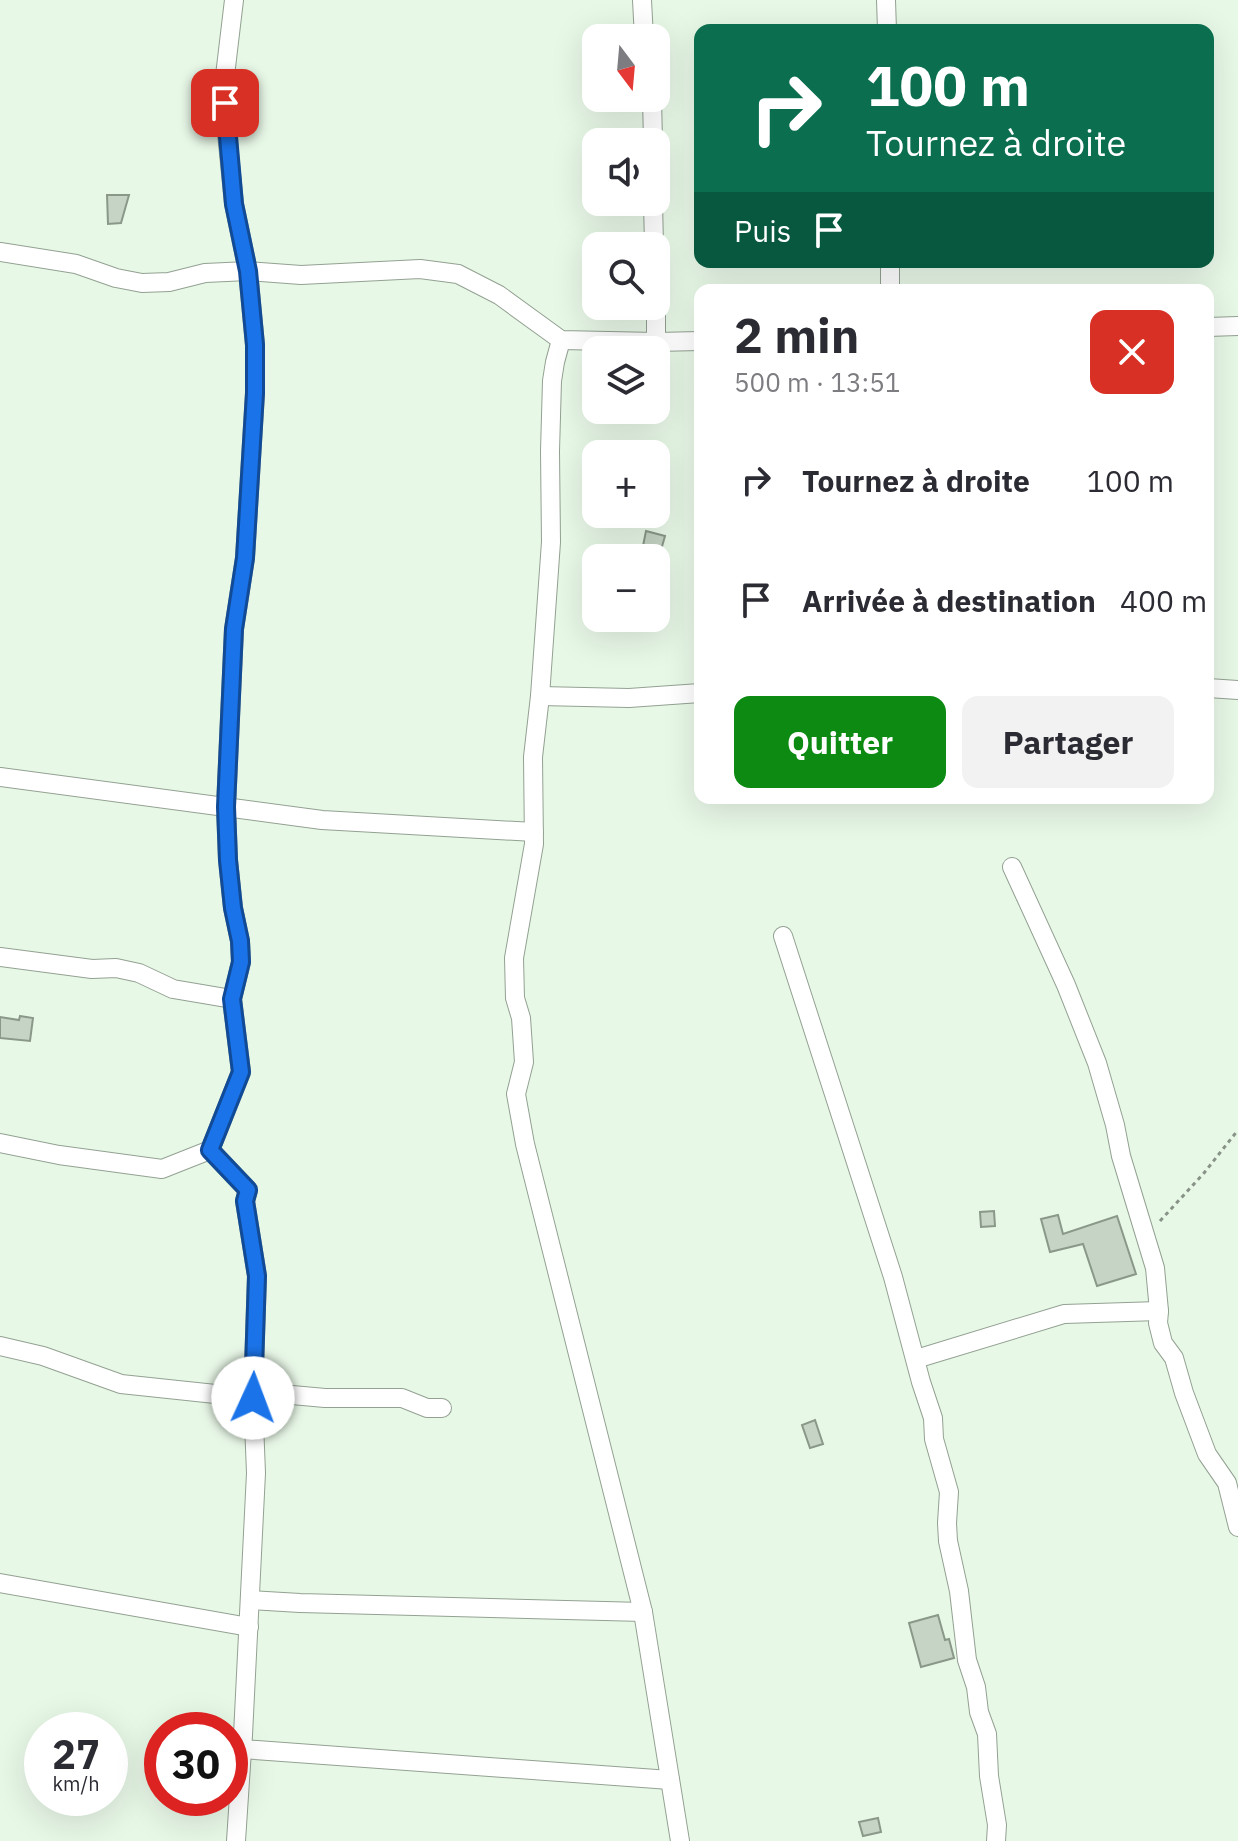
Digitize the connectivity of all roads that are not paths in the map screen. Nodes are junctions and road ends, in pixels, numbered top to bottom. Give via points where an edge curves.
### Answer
1 (234, 0) edge
2 (642, 0) edge
3 (886, 0) edge
4 (643, 24) edge
5 (887, 24) edge
6 (0, 252) edge
7 (248, 271) junction
8 (1238, 326) edge
9 (1214, 327) edge
10 (561, 340) junction
11 (582, 340) edge
12 (694, 341) edge
13 (670, 342) edge
14 (1214, 688) edge
15 (1238, 690) edge
16 (694, 693) edge
17 (540, 696) junction
18 (0, 777) edge
19 (226, 807) junction
20 (534, 832) junction
21 (1012, 867) dead end
22 (783, 936) dead end
23 (0, 957) edge
24 (232, 999) junction
25 (0, 1143) edge
26 (210, 1150) junction
27 (1159, 1311) junction
28 (0, 1346) edge
29 (916, 1359) junction
30 (253, 1398) junction
31 (442, 1408) dead end
32 (1238, 1527) edge
33 (0, 1583) edge
34 (250, 1600) junction
35 (643, 1612) junction
36 (249, 1627) junction
37 (244, 1712) edge
38 (248, 1749) edge
39 (670, 1780) junction
40 (238, 1816) edge
41 (236, 1841) edge
42 (680, 1841) edge
43 (996, 1841) edge

1 - 7 street via 224,84 226,123
2 - 4 street
3 - 5 street
6 - 7 street via 76,264 142,283
7 - 10 street via 301,275 420,269 458,274 499,295
7 - 19 street via 255,393 245,558 234,629
8 - 9 street
10 - 11 street
10 - 17 street via 552,381 551,542
12 - 13 street
14 - 15 street
16 - 17 street
17 - 20 street via 533,757
18 - 19 street
19 - 20 street via 322,820
19 - 24 street via 241,962
20 - 35 street via 514,958 524,1062 516,1094 518,1113
21 - 27 street via 1097,1063 1155,1268
22 - 29 street
23 - 24 street via 116,968 173,989
24 - 26 street via 241,1072
25 - 26 street via 162,1169
26 - 30 street via 248,1190 245,1201 257,1276
27 - 29 street via 1064,1314
27 - 32 street via 1163,1343 1174,1358 1207,1454 1227,1483
28 - 30 street via 121,1384
29 - 43 street via 949,1492 948,1541 967,1660 987,1734
30 - 31 street via 402,1398
30 - 34 street via 256,1473
33 - 36 street
34 - 35 street
34 - 36 street
35 - 39 street
36 - 37 street
38 - 39 street
39 - 42 street
40 - 41 street

